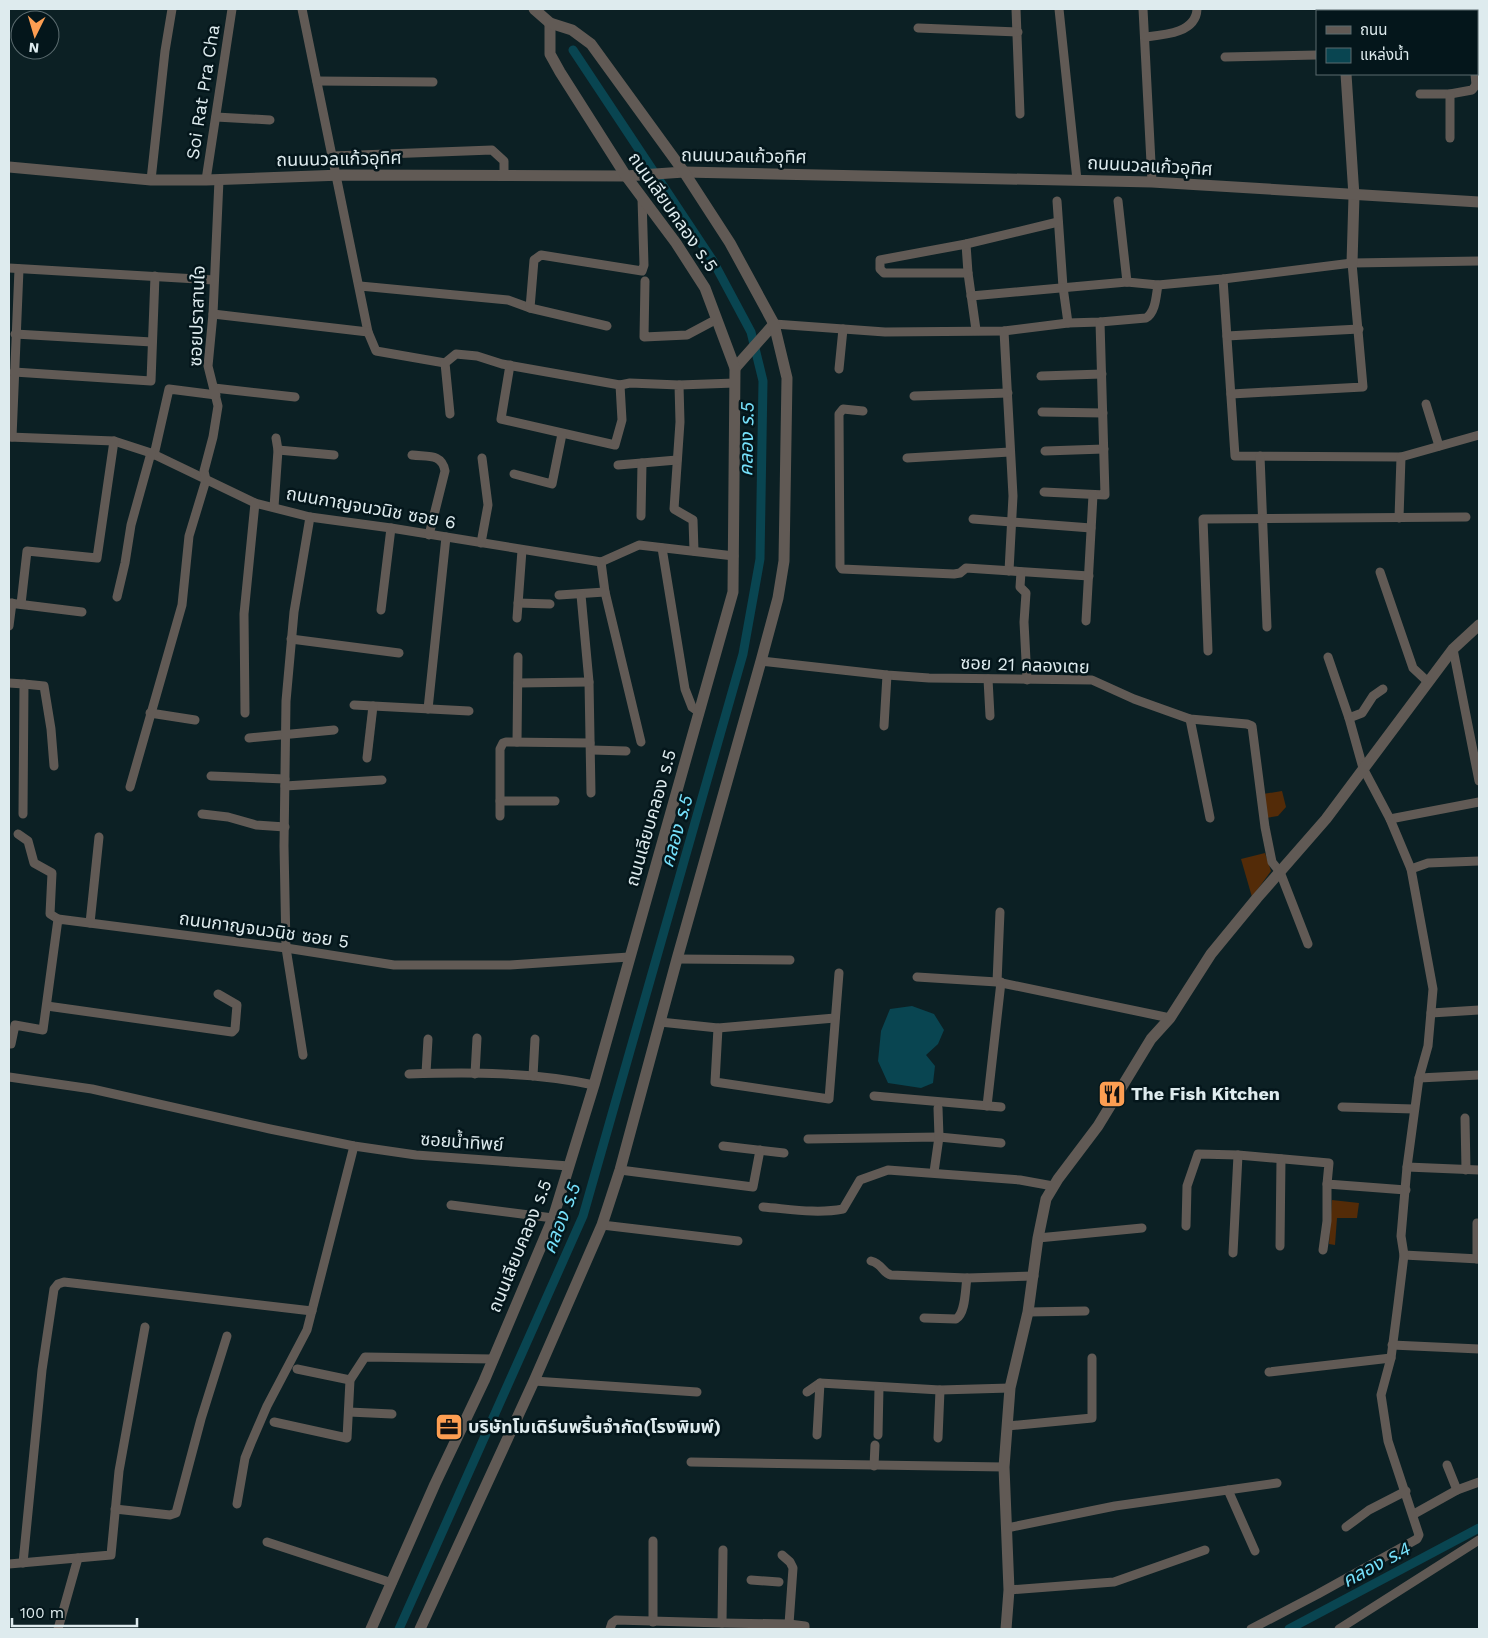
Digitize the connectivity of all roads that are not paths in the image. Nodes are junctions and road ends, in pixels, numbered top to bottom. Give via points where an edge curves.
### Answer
1 (172, 9) edge
2 (232, 9) edge
3 (302, 9) edge
4 (534, 9) edge
5 (1016, 9) edge
6 (1060, 9) edge
7 (1143, 9) edge
8 (1197, 9) edge
9 (550, 23) junction
10 (918, 28) dead end
11 (1018, 32) junction
12 (1145, 37) junction
13 (1316, 55) edge
14 (1225, 57) dead end
15 (1346, 75) edge
16 (317, 81) junction
17 (433, 82) dead end
18 (1477, 86) edge
19 (1420, 94) dead end
20 (1450, 94) junction
21 (1020, 114) dead end
22 (216, 117) junction
23 (270, 120) dead end
24 (1450, 138) dead end
25 (332, 156) junction
26 (9, 167) edge
27 (684, 172) junction
28 (336, 176) junction
29 (504, 176) junction
30 (626, 176) junction
31 (151, 180) junction
32 (206, 180) junction
33 (219, 180) junction
34 (1077, 180) junction
35 (1152, 182) junction
36 (1354, 196) junction
37 (642, 198) junction
38 (1057, 201) dead end
39 (1118, 201) dead end
40 (1479, 202) edge
41 (1058, 222) junction
42 (966, 244) junction
43 (1479, 261) edge
44 (1352, 263) junction
45 (9, 268) edge
46 (18, 269) junction
47 (968, 273) junction
48 (155, 276) junction
49 (1223, 279) junction
50 (214, 280) junction
51 (645, 281) dead end
52 (1127, 282) junction
53 (1158, 285) junction
54 (360, 286) junction
55 (1063, 287) junction
56 (971, 296) junction
57 (530, 308) junction
58 (213, 314) junction
59 (717, 320) junction
60 (1100, 322) junction
61 (1068, 323) junction
62 (774, 324) junction
63 (607, 326) dead end
64 (843, 329) junction
65 (1359, 329) junction
66 (976, 330) junction
67 (1004, 331) junction
68 (368, 332) junction
69 (15, 334) junction
70 (1227, 336) junction
71 (152, 342) junction
72 (445, 363) junction
73 (510, 365) junction
74 (735, 368) junction
75 (839, 369) dead end
76 (14, 372) junction
77 (1102, 374) junction
78 (1041, 376) dead end
79 (735, 383) junction
80 (620, 385) junction
81 (679, 385) junction
82 (215, 392) junction
83 (1008, 393) junction
84 (1231, 394) junction
85 (914, 396) dead end
86 (296, 397) dead end
87 (1426, 404) dead end
88 (864, 412) dead end
89 (1042, 412) dead end
90 (1103, 413) junction
91 (450, 414) dead end
92 (562, 434) junction
93 (1479, 435) edge
94 (11, 437) edge
95 (276, 438) dead end
96 (114, 441) junction
97 (1439, 446) junction
98 (1104, 449) junction
99 (278, 450) junction
100 (1045, 451) dead end
101 (1010, 452) junction
102 (153, 454) junction
103 (334, 455) dead end
104 (412, 455) dead end
105 (1260, 456) junction
106 (1401, 457) junction
107 (482, 458) dead end
108 (907, 458) dead end
109 (677, 460) junction
110 (642, 463) junction
111 (618, 465) dead end
112 (514, 474) dead end
113 (206, 480) junction
114 (1044, 492) dead end
115 (1093, 495) junction
116 (255, 503) junction
117 (274, 507) junction
118 (641, 516) dead end
119 (310, 517) junction
120 (1466, 517) dead end
121 (1263, 518) junction
122 (1399, 518) junction
123 (973, 519) dead end
124 (1011, 522) junction
125 (391, 528) junction
126 (1091, 528) junction
127 (429, 534) junction
128 (446, 537) junction
129 (481, 543) junction
130 (662, 548) junction
131 (522, 550) junction
132 (694, 551) junction
133 (734, 556) junction
134 (601, 562) junction
135 (1009, 571) junction
136 (1021, 572) junction
137 (1380, 572) dead end
138 (1089, 576) junction
139 (605, 592) junction
140 (559, 595) dead end
141 (580, 595) junction
142 (117, 598) dead end
143 (14, 603) edge
144 (518, 603) junction
145 (550, 604) dead end
146 (381, 610) dead end
147 (82, 612) dead end
148 (516, 618) dead end
149 (1086, 621) dead end
150 (1479, 625) edge
151 (9, 626) edge
152 (1267, 627) dead end
153 (291, 639) junction
154 (1453, 649) junction
155 (1208, 652) dead end
156 (399, 653) dead end
157 (518, 657) dead end
158 (1328, 657) dead end
159 (761, 661) junction
160 (887, 675) junction
161 (988, 679) junction
162 (1027, 680) junction
163 (590, 682) junction
164 (1428, 682) junction
165 (9, 683) edge
166 (518, 683) junction
167 (24, 684) junction
168 (1383, 689) dead end
169 (354, 705) dead end
170 (373, 706) junction
171 (428, 709) junction
172 (469, 711) dead end
173 (699, 712) junction
174 (150, 713) junction
175 (245, 713) dead end
176 (990, 716) dead end
177 (1350, 718) junction
178 (1190, 719) junction
179 (195, 720) dead end
180 (884, 726) dead end
181 (334, 730) dead end
182 (286, 735) junction
183 (249, 738) dead end
184 (518, 742) junction
185 (641, 742) dead end
186 (591, 747) junction
187 (626, 751) dead end
188 (367, 758) dead end
189 (54, 766) dead end
190 (1364, 768) junction
191 (211, 776) dead end
192 (382, 780) dead end
193 (1479, 781) edge
194 (285, 782) junction
195 (130, 787) dead end
196 (591, 793) dead end
197 (500, 801) junction
198 (555, 801) dead end
199 (1479, 802) edge
200 (23, 814) dead end
201 (202, 814) dead end
202 (500, 816) dead end
203 (1210, 818) dead end
204 (1390, 819) junction
205 (285, 826) junction
206 (18, 834) dead end
207 (99, 837) dead end
208 (1479, 861) edge
209 (1411, 869) junction
210 (1280, 872) junction
211 (1000, 912) dead end
212 (58, 919) junction
213 (90, 923) junction
214 (1308, 944) dead end
215 (286, 948) junction
216 (629, 957) junction
217 (677, 960) junction
218 (790, 960) dead end
219 (839, 973) dead end
220 (917, 977) dead end
221 (999, 982) junction
222 (218, 994) dead end
223 (47, 1006) junction
224 (1479, 1010) edge
225 (1431, 1013) junction
226 (835, 1018) junction
227 (1170, 1018) junction
228 (660, 1022) junction
229 (718, 1028) junction
230 (477, 1038) dead end
231 (428, 1039) dead end
232 (535, 1039) dead end
233 (10, 1044) edge
234 (9, 1054) edge
235 (303, 1055) dead end
236 (409, 1074) dead end
237 (426, 1074) junction
238 (475, 1074) junction
239 (1479, 1075) edge
240 (533, 1076) junction
241 (9, 1077) edge
242 (1419, 1078) junction
243 (594, 1084) junction
244 (874, 1096) dead end
245 (987, 1106) junction
246 (1001, 1107) dead end
247 (1342, 1107) dead end
248 (938, 1108) dead end
249 (1414, 1109) junction
250 (1465, 1118) dead end
251 (939, 1138) junction
252 (808, 1139) dead end
253 (1001, 1143) dead end
254 (354, 1146) junction
255 (723, 1146) dead end
256 (760, 1150) junction
257 (784, 1153) dead end
258 (1238, 1155) junction
259 (1282, 1159) junction
260 (569, 1166) junction
261 (1408, 1167) junction
262 (620, 1170) junction
263 (1466, 1170) junction
264 (1479, 1170) edge
265 (934, 1172) junction
266 (1327, 1184) junction
267 (1053, 1186) junction
268 (1406, 1190) junction
269 (451, 1205) dead end
270 (763, 1208) dead end
271 (553, 1218) junction
272 (1477, 1223) dead end
273 (602, 1225) junction
274 (1186, 1226) dead end
275 (1142, 1228) dead end
276 (1038, 1238) junction
277 (738, 1240) dead end
278 (1280, 1246) dead end
279 (1323, 1250) dead end
280 (1233, 1253) dead end
281 (1404, 1255) junction
282 (1478, 1259) edge
283 (871, 1261) dead end
284 (1034, 1276) junction
285 (967, 1278) junction
286 (312, 1311) junction
287 (1085, 1311) dead end
288 (1028, 1312) junction
289 (924, 1318) dead end
290 (145, 1327) dead end
291 (227, 1336) dead end
292 (1392, 1345) junction
293 (1479, 1349) edge
294 (1092, 1358) dead end
295 (1391, 1358) junction
296 (493, 1359) junction
297 (297, 1368) dead end
298 (1269, 1372) dead end
299 (350, 1380) junction
300 (534, 1381) junction
301 (820, 1384) junction
302 (879, 1387) junction
303 (1010, 1388) junction
304 (940, 1390) junction
305 (698, 1392) dead end
306 (807, 1392) dead end
307 (349, 1412) junction
308 (392, 1414) dead end
309 (274, 1422) dead end
310 (1007, 1426) junction
311 (817, 1435) dead end
312 (878, 1435) dead end
313 (938, 1438) dead end
314 (874, 1445) dead end
315 (691, 1462) dead end
316 (1447, 1465) dead end
317 (874, 1466) junction
318 (1004, 1467) junction
319 (1479, 1482) edge
320 (1277, 1483) dead end
321 (1228, 1490) junction
322 (1457, 1490) junction
323 (1406, 1491) junction
324 (237, 1504) dead end
325 (115, 1509) junction
326 (1414, 1514) junction
327 (1346, 1527) dead end
328 (1007, 1528) junction
329 (1479, 1540) edge
330 (653, 1541) dead end
331 (267, 1542) dead end
332 (723, 1550) dead end
333 (1205, 1550) dead end
334 (1255, 1551) dead end
335 (782, 1555) dead end
336 (78, 1558) junction
337 (23, 1563) junction
338 (9, 1564) edge
339 (751, 1580) dead end
340 (392, 1583) junction
341 (786, 1583) junction
342 (1009, 1590) junction
343 (653, 1622) junction
344 (722, 1623) junction
345 (789, 1624) junction
346 (58, 1629) edge
347 (371, 1629) edge
348 (420, 1629) edge
349 (610, 1629) edge
350 (805, 1629) edge
351 (1006, 1629) edge
352 (1251, 1629) edge
353 (1339, 1629) edge

1 - 31 street
2 - 22 street, Soi Rat Pra Cha
3 - 16 street
4 - 9 street
5 - 11 street
6 - 34 street
7 - 12 street
8 - 12 street via 1194,20 1183,29
9 - 27 street, ถนนเลียบคลอง ร.5 via 572,30 591,44
9 - 30 street, ถนนเลียบคลอง ร.5 via 550,54
10 - 11 street
11 - 21 street
12 - 35 street
13 - 14 street
15 - 36 street
16 - 17 street
16 - 25 street
18 - 20 street
19 - 20 street
20 - 24 street
22 - 23 street
22 - 32 street, Soi Rat Pra Cha
25 - 28 street
25 - 29 street via 492,150 504,161
26 - 31 street, ถนนนวลแก้วอุทิศ
27 - 30 street, ถนนนวลแก้วอุทิศ
27 - 34 street, ถนนนวลแก้วอุทิศ
27 - 62 street, ถนนเลียบคลอง ร.5 via 730,243
28 - 29 street, ถนนนวลแก้วอุทิศ
28 - 33 street, ถนนนวลแก้วอุทิศ
28 - 54 street
29 - 30 street, ถนนนวลแก้วอุทิศ
30 - 37 street, ถนนเลียบคลอง ร.5
31 - 32 street, ถนนนวลแก้วอุทิศ
32 - 33 street, ถนนนวลแก้วอุทิศ
33 - 50 street, ซอยปราสานใจ
34 - 35 street, ถนนนวลแก้วอุทิศ
35 - 36 street, ถนนนวลแก้วอุทิศ
36 - 40 street, ถนนนวลแก้วอุทิศ
36 - 44 street
37 - 57 street via 642,271 541,255 534,260
37 - 59 street, ถนนเลียบคลอง ร.5 via 705,288
38 - 41 street
39 - 52 street
41 - 42 street
41 - 55 street
42 - 47 street
42 - 47 street via 880,260 879,266 884,273
43 - 44 street
44 - 49 street
44 - 65 street
45 - 46 street
46 - 48 street
46 - 69 street
47 - 56 street
48 - 50 street
48 - 71 street
49 - 53 street
49 - 70 street
50 - 58 street, ซอยปราสานใจ
51 - 59 street via 644,337 687,335
52 - 53 street
52 - 55 street
53 - 60 street via 1151,315
54 - 57 street via 508,300
54 - 68 street
55 - 56 street
55 - 61 street
56 - 66 street
57 - 63 street
58 - 68 street
58 - 82 street, ซอยปราสานใจ via 208,366
59 - 74 street, ถนนเลียบคลอง ร.5
60 - 61 street
60 - 77 street
61 - 67 street
62 - 64 street
62 - 74 street
62 - 159 street, ถนนเลียบคลอง ร.5 via 787,378 784,561
64 - 66 street via 885,332
64 - 75 street
65 - 70 street
65 - 84 street via 1363,387
66 - 67 street
67 - 83 street
68 - 72 street via 376,350
69 - 71 street
69 - 76 street
70 - 84 street
71 - 76 street via 151,381
72 - 73 street via 456,354
72 - 91 street
73 - 80 street
73 - 92 street via 501,419
74 - 79 street, ถนนเลียบคลอง ร.5
76 - 94 street
77 - 78 street
77 - 90 street
79 - 81 street
79 - 133 street, ถนนเลียบคลอง ร.5
80 - 81 street via 630,382
80 - 92 street via 622,420 615,445
81 - 109 street
82 - 86 street
82 - 102 street via 169,389
82 - 113 street, ซอยปราสานใจ via 218,406 204,471
83 - 85 street
83 - 101 street
84 - 105 street via 1236,456
87 - 97 street
88 - 135 street via 843,409 839,414 842,569 954,574 966,568
89 - 90 street
90 - 98 street
92 - 112 street via 552,484
93 - 97 street
94 - 96 street, ถนนกาญจนวนิช ซอย 6
95 - 99 street
96 - 102 street, ถนนกาญจนวนิช ซอย 6
96 - 143 street via 97,558 27,551
97 - 106 street
98 - 100 street
98 - 115 street via 1105,495
99 - 103 street
99 - 117 street
101 - 108 street
101 - 124 street
102 - 113 street, ถนนกาญจนวนิช ซอย 6
102 - 142 street via 131,525
104 - 127 street via 439,458 446,471
105 - 106 street
105 - 121 street
106 - 122 street
107 - 129 street via 488,505
109 - 110 street
109 - 132 street via 674,509 692,520
110 - 111 street
110 - 118 street
113 - 116 street, ถนนกาญจนวนิช ซอย 6
113 - 174 street, ซอยปราสานใจ via 189,536 182,605
114 - 115 street
115 - 126 street
116 - 117 street, ถนนกาญจนวนิช ซอย 6
116 - 175 street via 244,614
117 - 119 street, ถนนกาญจนวนิช ซอย 6
119 - 125 street, ถนนกาญจนวนิช ซอย 6
119 - 153 street
120 - 122 street
121 - 122 street
121 - 152 street
121 - 155 street via 1203,519
123 - 124 street
124 - 126 street
124 - 135 street
125 - 127 street, ถนนกาญจนวนิช ซอย 6
125 - 146 street
126 - 138 street
127 - 128 street, ถนนกาญจนวนิช ซอย 6
128 - 129 street, ถนนกาญจนวนิช ซอย 6
128 - 171 street
129 - 131 street, ถนนกาญจนวนิช ซอย 6
130 - 132 street
130 - 134 street via 639,545
130 - 173 street via 685,689 692,707
131 - 134 street, ถนนกาญจนวนิช ซอย 6
131 - 144 street
132 - 133 street
133 - 173 street, ถนนเลียบคลอง ร.5 via 733,592
134 - 139 street
135 - 136 street
136 - 138 street
136 - 162 street via 1020,587 1026,592
137 - 164 street via 1414,668
138 - 149 street
139 - 141 street
139 - 185 street
140 - 141 street
141 - 163 street
143 - 147 street
143 - 151 street
144 - 145 street
144 - 148 street
150 - 154 street
153 - 156 street
153 - 182 street
154 - 164 street
154 - 193 street
157 - 166 street
158 - 177 street
159 - 160 street, ซอย 21 คลองเตย
159 - 217 street, ถนนเลียบคลอง ร.5
160 - 161 street, ซอย 21 คลองเตย
160 - 180 street
161 - 162 street, ซอย 21 คลองเตย
161 - 176 street
162 - 178 street, ซอย 21 คลองเตย via 1092,680
163 - 166 street
163 - 186 street
164 - 190 street
165 - 167 street
166 - 184 street
167 - 189 street via 44,686
167 - 200 street
168 - 177 street via 1373,696 1362,713
169 - 170 street
170 - 171 street
170 - 188 street
171 - 172 street
173 - 216 street, ถนนเลียบคลอง ร.5
174 - 179 street
174 - 195 street, ซอยปราสานใจ
177 - 190 street
178 - 203 street
178 - 210 street, ซอย 21 คลองเตย via 1252,726 1265,827 1272,862
181 - 182 street
182 - 183 street
182 - 194 street
184 - 186 street
184 - 197 street via 502,743 500,748
186 - 187 street
186 - 196 street
190 - 204 street
190 - 210 street
191 - 194 street
192 - 194 street
194 - 205 street
197 - 198 street
197 - 202 street
199 - 204 street
201 - 205 street via 256,825
204 - 209 street
205 - 215 street
206 - 212 street via 28,841 34,863 52,873 50,914
207 - 213 street
208 - 209 street via 1428,863
209 - 225 street via 1433,989
210 - 214 street
210 - 227 street via 1211,954
211 - 221 street
212 - 213 street, ถนนกาญจนวนิช ซอย 5
212 - 223 street
213 - 215 street, ถนนกาญจนวนิช ซอย 5
215 - 216 street, ถนนกาญจนวนิช ซอย 5 via 394,965 510,965
215 - 235 street
216 - 243 street, ถนนเลียบคลอง ร.5
217 - 218 street
217 - 228 street, ถนนเลียบคลอง ร.5
219 - 226 street
220 - 221 street
221 - 227 street
221 - 245 street
222 - 223 street via 238,1005 232,1032
223 - 233 street via 43,1030 15,1025
224 - 225 street
225 - 242 street via 1428,1046
226 - 229 street
226 - 229 street via 829,1099 716,1082
227 - 267 street via 1152,1039 1098,1126
228 - 229 street
228 - 262 street, ถนนเลียบคลอง ร.5
230 - 238 street
231 - 237 street
232 - 240 street
233 - 234 street
236 - 237 street
237 - 238 street
238 - 240 street
239 - 242 street
240 - 243 street
241 - 254 street, ซอยน้ำทิพย์ via 92,1089
242 - 249 street
243 - 260 street, ถนนเลียบคลอง ร.5
244 - 245 street
245 - 246 street
247 - 249 street
248 - 251 street
249 - 261 street
250 - 263 street
251 - 252 street
251 - 253 street
251 - 265 street
254 - 260 street, ซอยน้ำทิพย์ via 416,1155
254 - 286 street
255 - 256 street
256 - 257 street
256 - 262 street via 753,1187
258 - 259 street
258 - 274 street via 1198,1154 1187,1186
258 - 280 street
259 - 266 street via 1329,1164
259 - 278 street
260 - 271 street, ถนนเลียบคลอง ร.5
261 - 263 street
261 - 268 street
262 - 273 street, ถนนเลียบคลอง ร.5
263 - 264 street
265 - 267 street
265 - 270 street via 888,1170 874,1174 860,1180 843,1209
266 - 268 street
266 - 279 street
267 - 276 street via 1046,1199
268 - 281 street via 1402,1236
269 - 271 street
271 - 296 street, ถนนเลียบคลอง ร.5
272 - 282 street
273 - 277 street
273 - 300 street, ถนนเลียบคลอง ร.5
275 - 276 street
276 - 284 street
281 - 282 street
281 - 292 street
283 - 285 street via 879,1263 891,1275
284 - 285 street
284 - 288 street
285 - 289 street via 959,1318
286 - 324 street via 300,1346 245,1458
286 - 337 street via 64,1282 58,1284 54,1289 42,1370
287 - 288 street
288 - 303 street
290 - 325 street via 120,1460
291 - 325 street via 176,1513
292 - 293 street
292 - 295 street
294 - 310 street via 1092,1418
295 - 298 street
295 - 323 street via 1381,1395 1388,1441
296 - 299 street via 365,1356
296 - 340 street, ถนนเลียบคลอง ร.5
297 - 299 street
299 - 307 street
300 - 305 street
300 - 348 street, ถนนเลียบคลอง ร.5
301 - 302 street
301 - 306 street
301 - 311 street
302 - 304 street
302 - 312 street
303 - 304 street
303 - 310 street
304 - 313 street
307 - 308 street
307 - 309 street via 347,1438
310 - 318 street
314 - 317 street
315 - 317 street
316 - 322 street
317 - 318 street
318 - 328 street
319 - 322 street
320 - 321 street
321 - 328 street via 1115,1506
321 - 334 street
322 - 326 street
323 - 326 street
323 - 327 street via 1369,1510
325 - 336 street via 111,1555
326 - 352 street via 1420,1532 1417,1539
328 - 342 street
329 - 353 street
330 - 343 street
331 - 340 street
332 - 344 street
333 - 342 street via 1114,1582
335 - 341 street via 793,1568
336 - 337 street
336 - 346 street
337 - 338 street
339 - 341 street
340 - 347 street, ถนนเลียบคลอง ร.5
341 - 345 street
342 - 351 street
343 - 344 street
343 - 349 street via 616,1620
344 - 345 street
345 - 350 street via 805,1626

